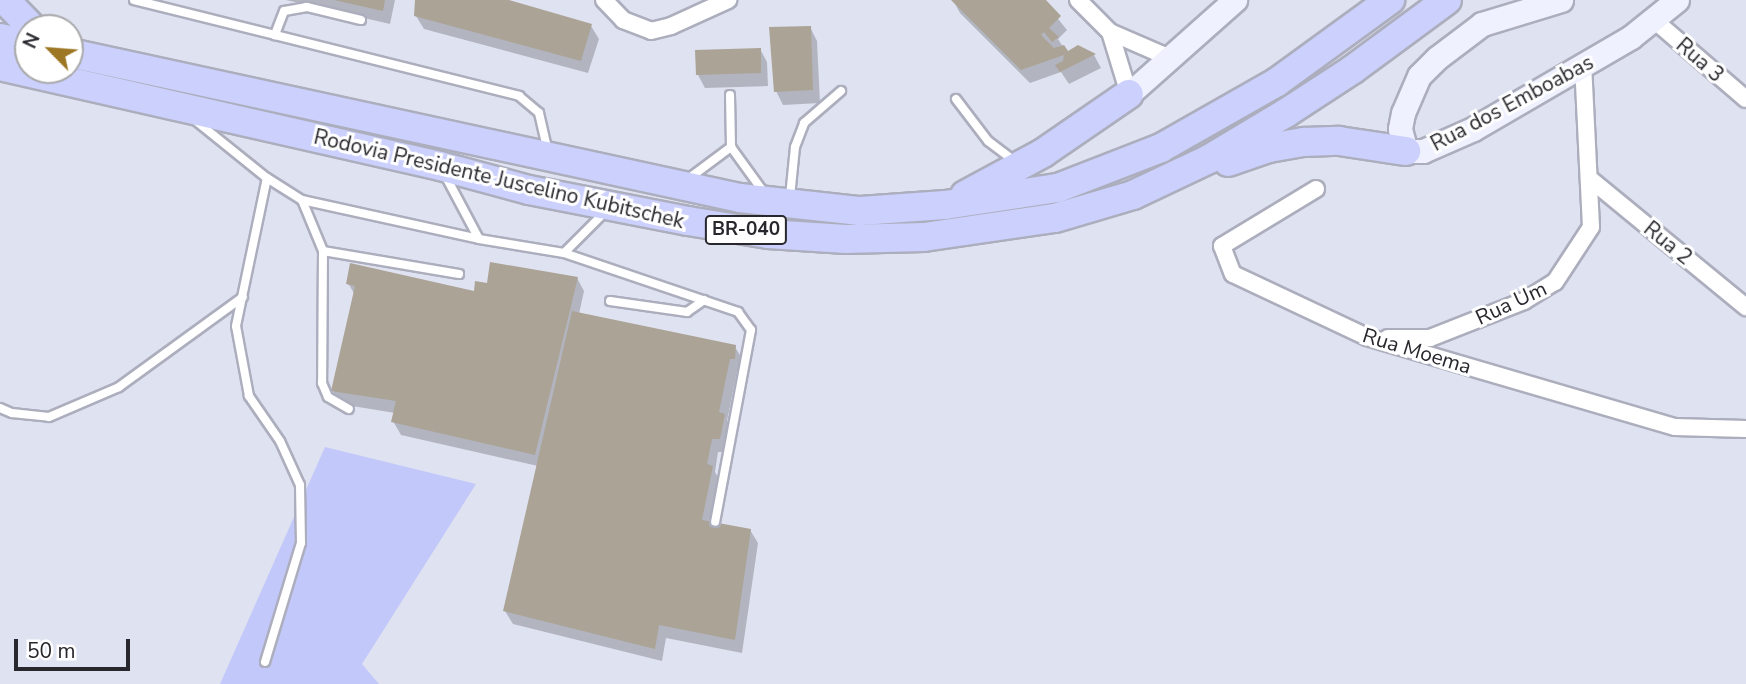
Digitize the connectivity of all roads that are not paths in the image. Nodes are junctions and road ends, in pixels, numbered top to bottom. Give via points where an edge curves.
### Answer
1 (5, 0) edge
2 (134, 0) edge
3 (604, 0) edge
4 (728, 0) edge
5 (1078, 0) edge
6 (1235, 0) edge
7 (1390, 0) edge
8 (1447, 0) edge
9 (1561, 0) edge
10 (1677, 0) edge
11 (18, 14) edge
12 (361, 20) dead end
13 (1654, 20) junction
14 (1110, 32) junction
15 (275, 35) junction
16 (84, 56) edge
17 (1170, 58) junction
18 (1583, 65) junction
19 (0, 66) edge
20 (841, 91) dead end
21 (1129, 94) junction
22 (730, 95) dead end
23 (956, 99) dead end
24 (1746, 99) edge
25 (178, 106) junction
26 (731, 147) junction
27 (1406, 151) junction
28 (550, 157) junction
29 (1021, 165) junction
30 (440, 166) junction
31 (267, 177) junction
32 (1590, 179) junction
33 (680, 185) junction
34 (1316, 189) dead end
35 (1133, 195) junction
36 (302, 200) junction
37 (780, 203) junction
38 (945, 205) junction
39 (611, 206) junction
40 (479, 239) junction
41 (323, 251) junction
42 (564, 253) junction
43 (459, 274) dead end
44 (243, 298) junction
45 (704, 300) junction
46 (610, 302) dead end
47 (1746, 307) edge
48 (1367, 337) junction
49 (0, 408) edge
50 (349, 409) dead end
51 (1746, 429) edge
52 (715, 522) dead end
53 (265, 662) dead end

1 - 11 highway
2 - 15 lane
3 - 4 street via 623,20 651,30 671,26
5 - 14 street
6 - 17 main road
7 - 38 highway, Rodovia Presidente Juscelino Kubitschek / BR-040 via 1277,82 1161,148 1058,187
8 - 35 highway, Rodovia Presidente Juscelino Kubitschek / BR-040 via 1286,113 1209,159
9 - 27 main road, Rua dos Emboabas via 1482,24 1437,58 1419,76 1403,113 1400,129
10 - 13 main road, Rua dos Emboabas
12 - 15 lane via 307,7 284,11
13 - 18 main road, Rua dos Emboabas
13 - 24 street, Rua 3
14 - 17 street
14 - 21 street
15 - 28 lane via 520,96 539,113
16 - 28 highway, Rodovia Presidente Juscelino Kubitschek / BR-040
17 - 21 main road
18 - 27 main road, Rua dos Emboabas via 1445,143
18 - 32 street, Rua Um
19 - 25 highway, Rodovia Presidente Juscelino Kubitschek / BR-040
20 - 37 lane via 804,123
21 - 29 highway
22 - 26 lane
23 - 29 lane via 988,141
25 - 30 highway, Rodovia Presidente Juscelino Kubitschek / BR-040
25 - 31 lane
26 - 33 lane
26 - 37 lane
27 - 35 highway via 1339,141 1269,148
28 - 33 highway, Rodovia Presidente Juscelino Kubitschek / BR-040
29 - 38 highway
30 - 39 highway, Rodovia Presidente Juscelino Kubitschek / BR-040
30 - 40 lane
31 - 36 lane
31 - 44 lane
32 - 47 street, Rua 2
32 - 48 street, Rua Um via 1591,227 1555,282 1524,301 1430,338
33 - 37 highway, Rodovia Presidente Juscelino Kubitschek / BR-040
34 - 48 street, Rua Moema via 1222,246 1233,274
35 - 39 highway, Rodovia Presidente Juscelino Kubitschek / BR-040 via 1055,218 924,237 846,239 768,234
36 - 40 lane
36 - 41 lane
37 - 38 highway, Rodovia Presidente Juscelino Kubitschek / BR-040 via 860,211
39 - 42 lane
40 - 42 lane
41 - 43 lane
41 - 50 lane via 322,383 328,397
42 - 45 lane
44 - 49 lane via 119,387 49,417
44 - 53 lane via 236,326 249,396 279,441 300,485 301,543
45 - 46 lane via 687,312
45 - 52 lane via 738,312 751,330
48 - 51 street, Rua Moema via 1675,427

